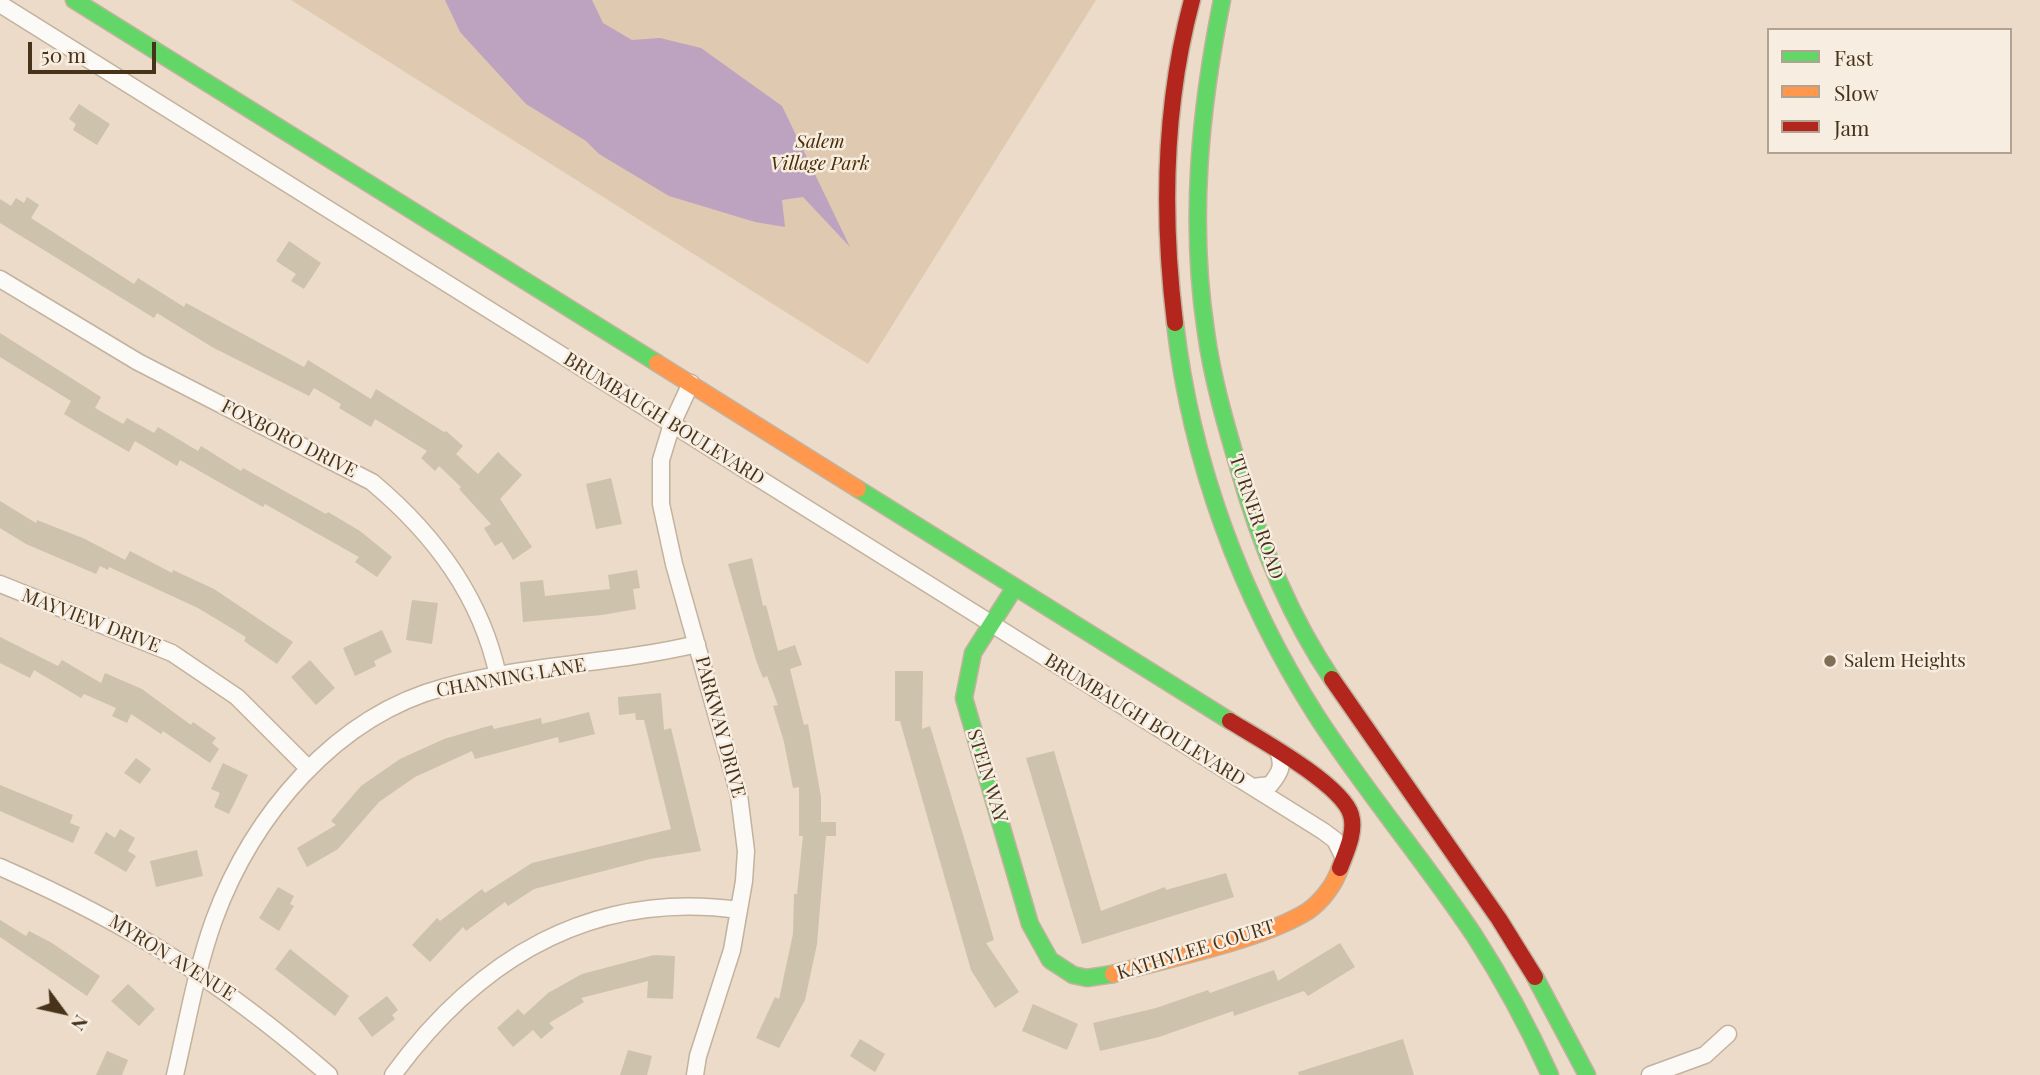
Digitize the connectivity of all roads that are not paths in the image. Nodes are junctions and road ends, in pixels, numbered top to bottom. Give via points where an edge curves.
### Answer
1 (74, 0) edge
2 (1192, 0) edge
3 (1222, 0) edge
4 (0, 4) edge
5 (0, 279) edge
6 (691, 383) junction
7 (672, 424) junction
8 (0, 584) edge
9 (1015, 587) junction
10 (990, 623) junction
11 (697, 644) junction
12 (498, 676) junction
13 (1278, 751) junction
14 (309, 769) junction
15 (1253, 787) junction
16 (1343, 856) junction
17 (0, 867) edge
18 (739, 910) junction
19 (1058, 967) joint
20 (200, 972) junction
21 (1728, 1034) dead end
22 (175, 1075) edge
23 (329, 1075) edge
24 (393, 1075) edge
25 (695, 1075) edge
26 (1550, 1075) edge
27 (1587, 1075) edge
28 (1650, 1075) edge

1 - 6 main road
2 - 26 main road, TURNER ROAD via 1174,99 1166,183 1168,276 1196,446 1222,527 1284,659 1316,714 1511,993
3 - 27 main road, TURNER ROAD via 1208,63 1199,144 1203,313 1217,389 1262,547 1326,670 1521,952 1563,1022
4 - 7 street, BRUMBAUGH BOULEVARD
5 - 12 street, FOXBORO DRIVE via 138,362 372,482 410,515 444,555 472,601
6 - 7 street, PARKWAY DRIVE
6 - 9 main road
7 - 10 street, BRUMBAUGH BOULEVARD
7 - 11 street, PARKWAY DRIVE via 661,460 661,505
8 - 14 street, MAYVIEW DRIVE via 172,653 237,697
9 - 10 main road, STEIN WAY
9 - 13 main road
10 - 15 street, BRUMBAUGH BOULEVARD
10 - 19 main road, STEIN WAY via 966,668 964,698 1030,924 1042,950
11 - 12 street, CHANNING LANE
11 - 18 street, PARKWAY DRIVE via 744,820
12 - 14 street, CHANNING LANE via 405,701 349,734
13 - 15 street, BRUMBAUGH BOULEVARD via 1280,773 1270,785
13 - 16 main road, KATHYLEE COURT via 1324,784 1351,815 1351,839
14 - 20 street, CHANNING LANE via 262,826 241,862 213,924
15 - 16 street via 1335,840
16 - 19 main road, KATHYLEE COURT via 1325,895 1309,910 1267,930 1103,977 1073,975
17 - 20 street, MYRON AVENUE via 110,918
18 - 24 street via 706,905 639,910 595,920 532,945 502,962 447,1009
18 - 25 street, PARKWAY DRIVE via 732,950
20 - 22 street, CHANNING LANE
20 - 23 street, MYRON AVENUE via 266,1020
21 - 28 street via 1705,1055

